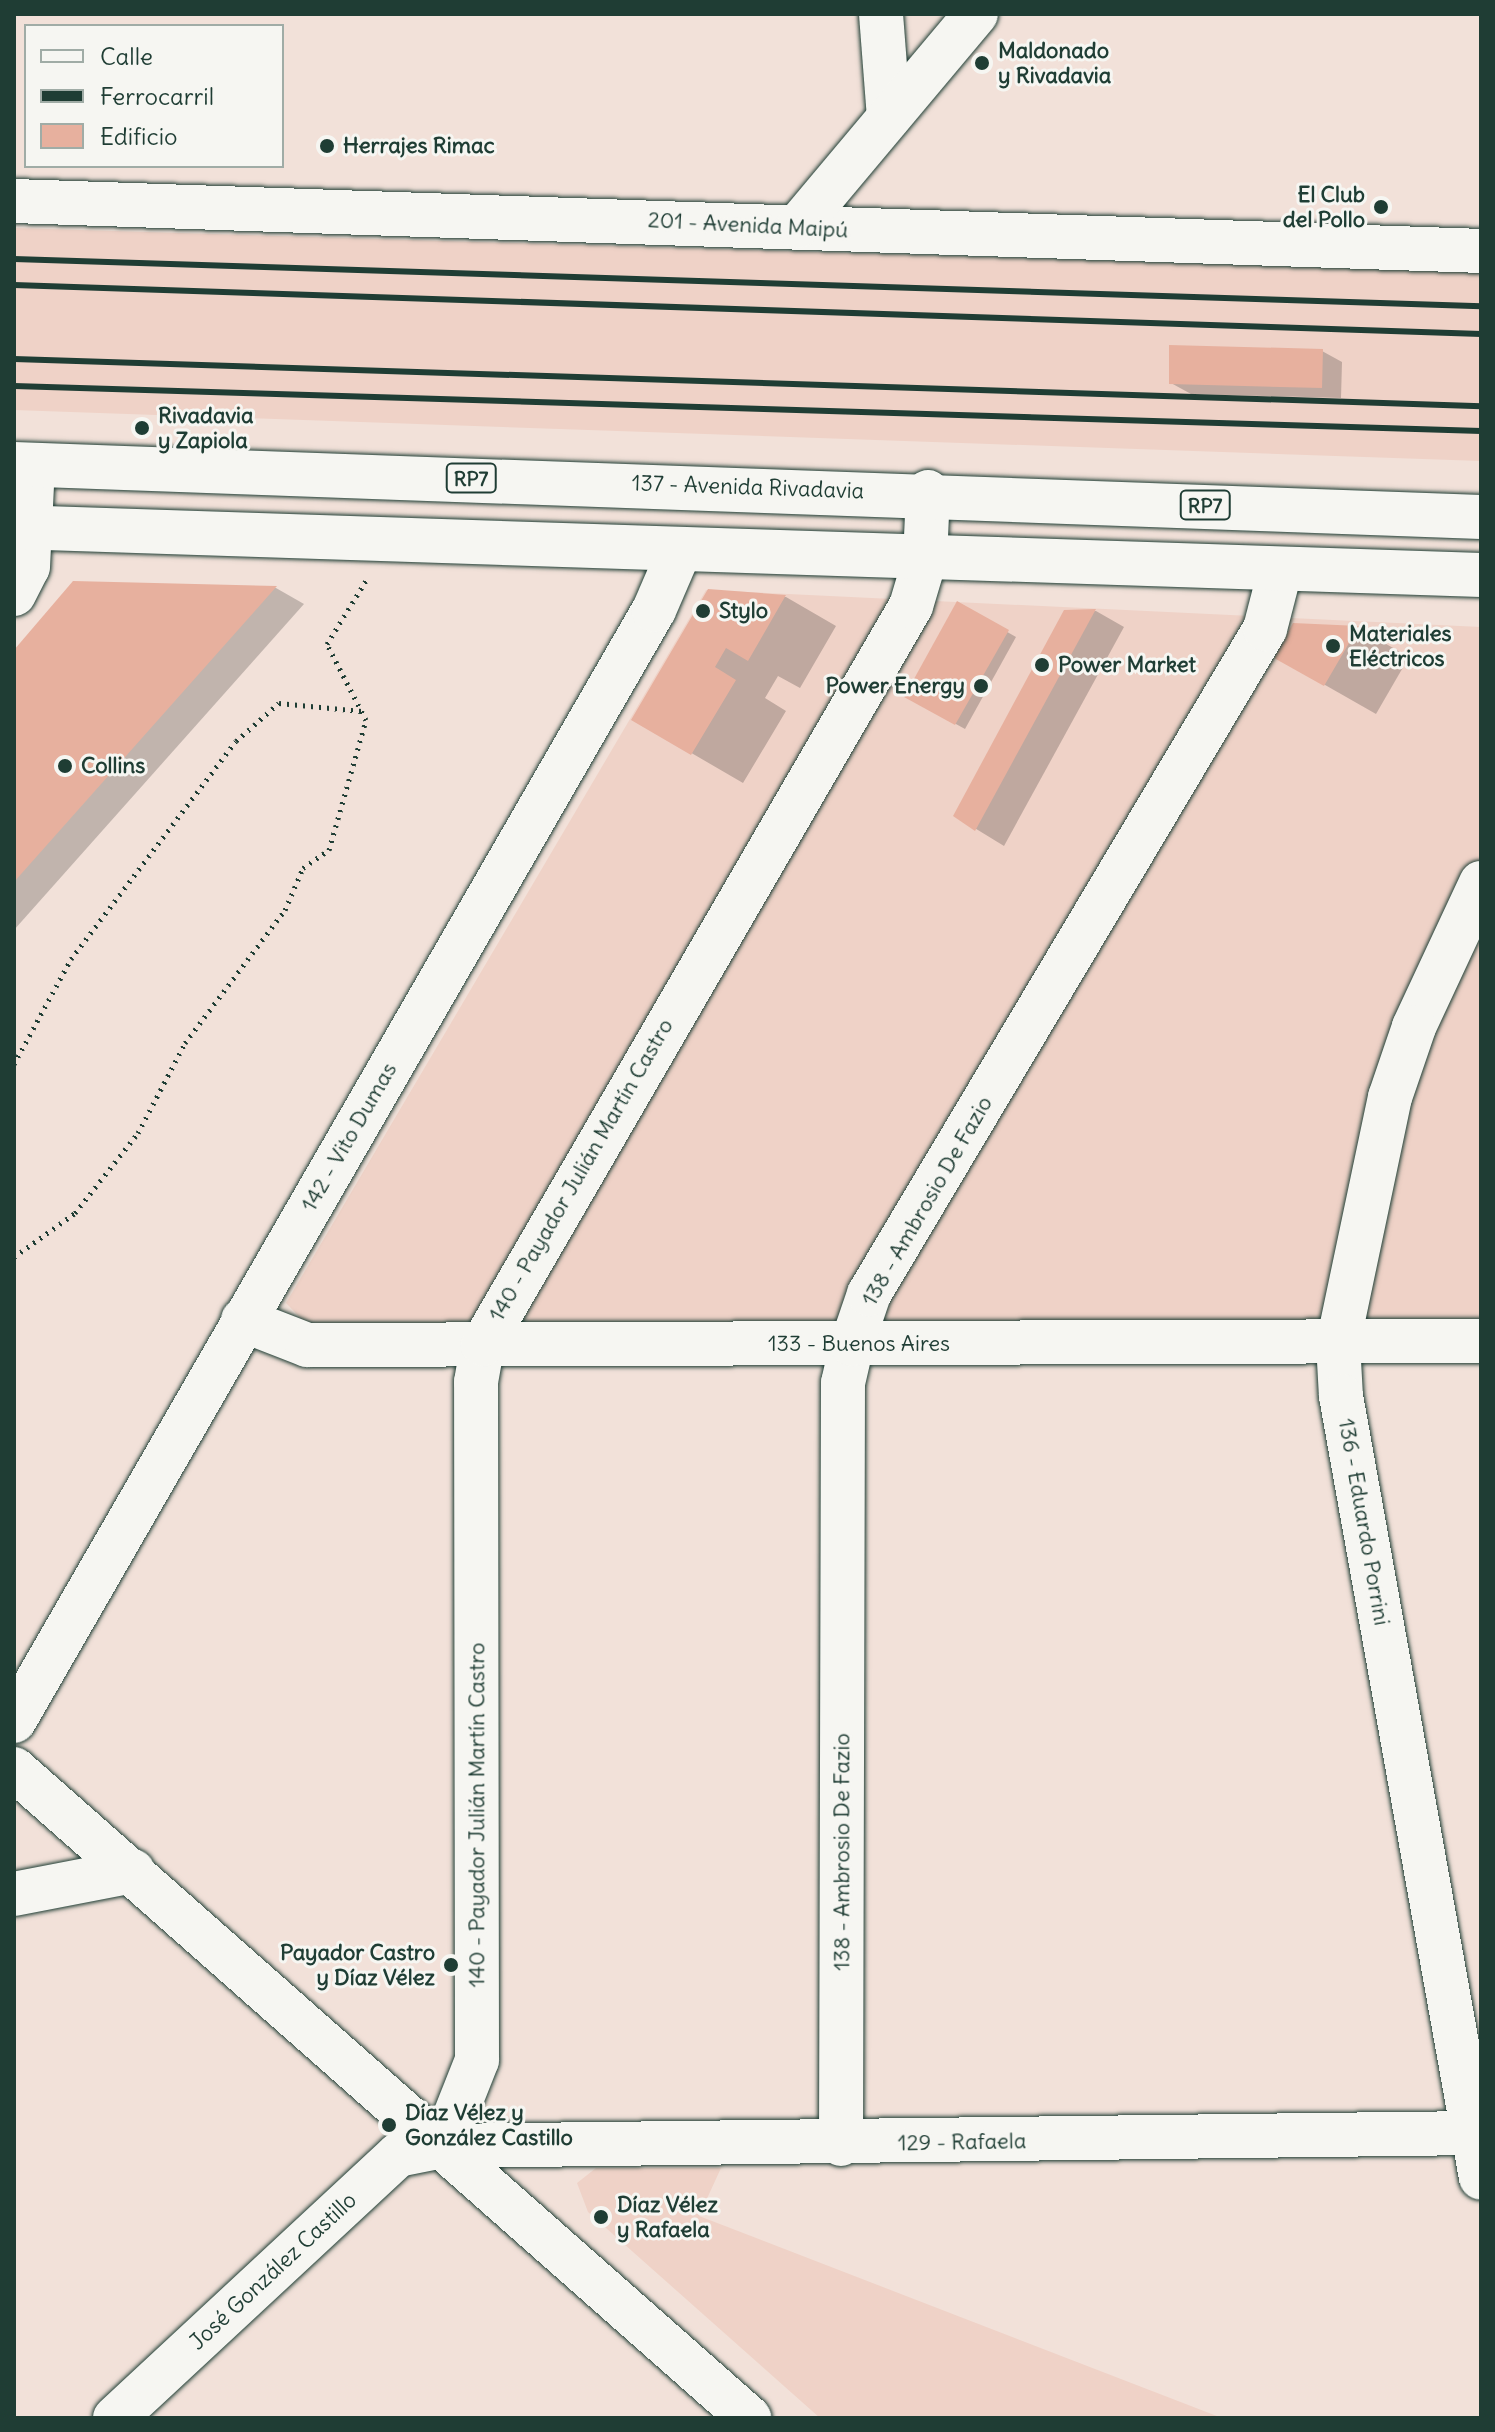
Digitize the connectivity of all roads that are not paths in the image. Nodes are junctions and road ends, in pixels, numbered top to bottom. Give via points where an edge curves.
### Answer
1 (881, 14) edge
2 (976, 14) edge
3 (889, 117) junction
4 (14, 201) edge
5 (798, 226) junction
6 (1481, 251) edge
7 (24, 464) edge
8 (928, 492) junction
9 (1481, 517) edge
10 (22, 527) edge
11 (679, 552) junction
12 (925, 559) junction
13 (1280, 571) junction
14 (1481, 575) edge
15 (14, 594) edge
16 (1481, 883) edge
17 (243, 1320) junction
18 (1481, 1341) edge
19 (1338, 1343) junction
20 (483, 1344) junction
21 (852, 1344) junction
22 (14, 1721) edge
23 (14, 1769) edge
24 (133, 1871) junction
25 (14, 1894) edge
26 (1478, 2134) edge
27 (841, 2144) junction
28 (443, 2146) junction
29 (1481, 2178) edge
30 (115, 2418) edge
31 (749, 2418) edge

1 - 3 street
2 - 3 street
3 - 5 street
4 - 5 street, 201 - Avenida Maipú
5 - 6 street, 201 - Avenida Maipú
7 - 8 street, 137 - Avenida Rivadavia / RP7
7 - 10 street
8 - 9 street, 137 - Avenida Rivadavia / RP7
8 - 12 street, 140 - Payador Julián Martín Castro
10 - 11 street
10 - 15 street via 28,567
11 - 12 street
11 - 17 street, 142 - Vito Dumas via 654,610
12 - 13 street
12 - 20 street, 140 - Payador Julián Martín Castro via 911,606
13 - 14 street
13 - 21 street, 138 - Ambrosio De Fazio via 1265,629 869,1294
16 - 19 street, 136 - Eduardo Porrini via 1414,1027 1390,1097
17 - 20 street, 133 - Buenos Aires via 307,1345
17 - 22 street, 142 - Vito Dumas
18 - 19 street, 133 - Buenos Aires
19 - 21 street, 133 - Buenos Aires
19 - 26 street, 136 - Eduardo Porrini via 1341,1396
20 - 21 street, 133 - Buenos Aires
20 - 28 street, 140 - Payador Julián Martín Castro via 476,1382 477,2060
21 - 27 street, 138 - Ambrosio De Fazio via 843,1383
23 - 24 street
24 - 25 street
24 - 28 street
26 - 27 street, 129 - Rafaela
26 - 29 street, 136 - Eduardo Porrini
27 - 28 street, 129 - Rafaela
28 - 30 street, José González Castillo via 398,2155
28 - 31 street

